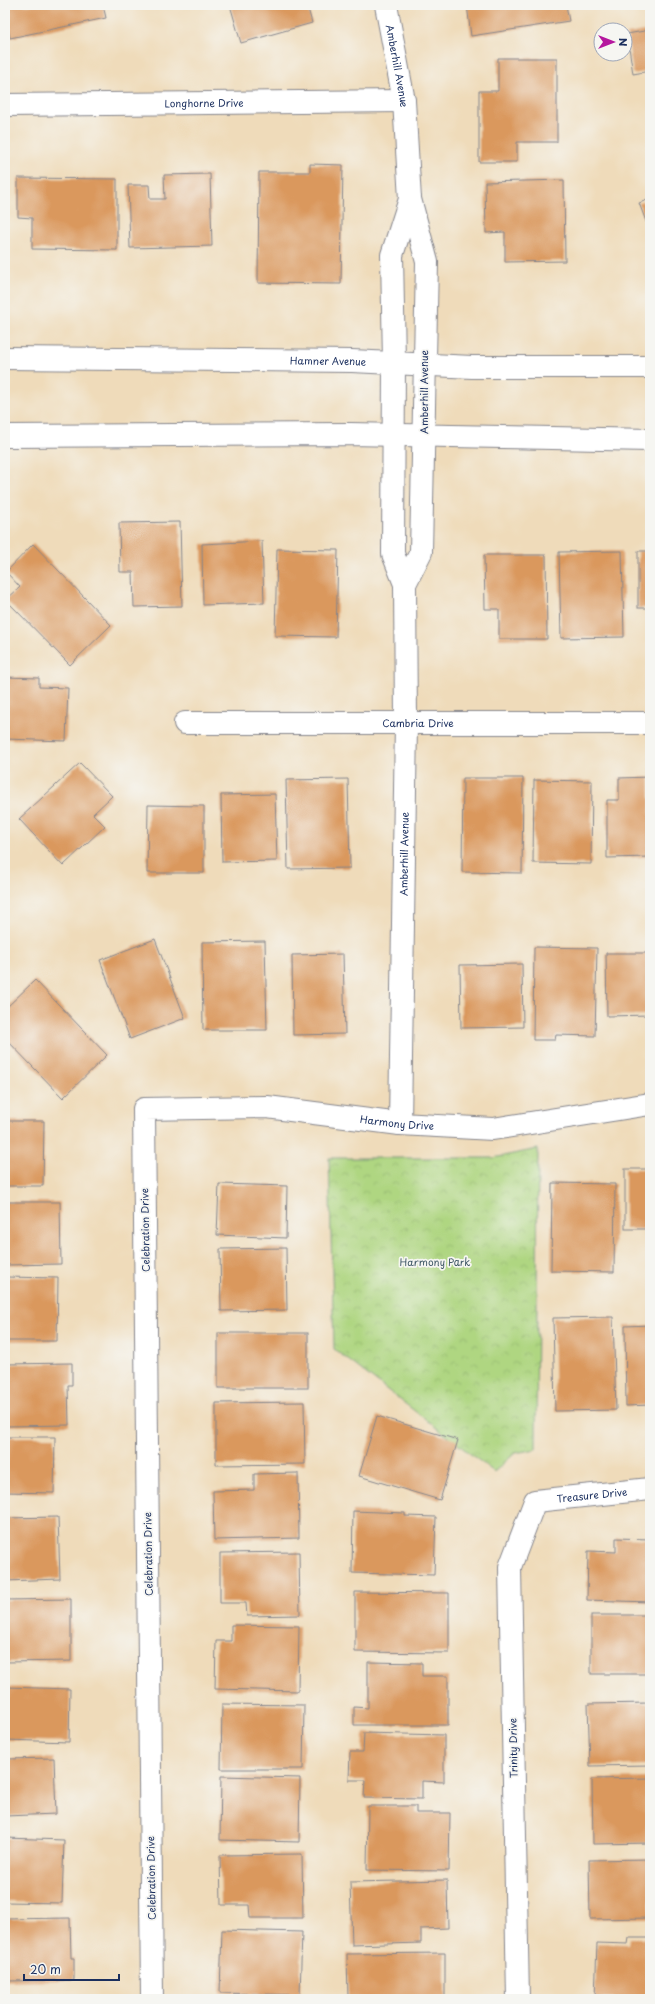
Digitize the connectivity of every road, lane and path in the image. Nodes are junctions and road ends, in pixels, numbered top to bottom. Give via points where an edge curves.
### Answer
1 (386, 5) edge
2 (404, 101) junction
3 (5, 105) edge
4 (410, 199) junction
5 (5, 358) edge
6 (394, 362) junction
7 (424, 364) junction
8 (650, 367) edge
9 (394, 435) junction
10 (424, 435) junction
11 (5, 436) edge
12 (650, 440) edge
13 (405, 584) junction
14 (406, 722) junction
15 (185, 723) dead end
16 (650, 723) edge
17 (650, 1104) edge
18 (144, 1109) joint
19 (400, 1124) junction
20 (650, 1489) edge
21 (535, 1501) joint
22 (152, 1999) edge
23 (518, 1999) edge

1 - 2 street, Amberhill Avenue
2 - 3 street, Longhorne Drive
2 - 4 street, Amberhill Avenue
4 - 6 street, Amberhill Avenue via 392,255
4 - 7 street, Amberhill Avenue via 426,262
5 - 6 street, Hamner Avenue
6 - 7 street, Hamner Avenue
6 - 9 street, Amberhill Avenue
7 - 8 street, Hamner Avenue via 472,367
7 - 10 street, Amberhill Avenue
9 - 10 street
9 - 11 street
9 - 13 street, Amberhill Avenue via 393,554
10 - 12 street
10 - 13 street, Amberhill Avenue via 421,552
13 - 14 street, Amberhill Avenue
14 - 15 street, Cambria Drive
14 - 16 street, Cambria Drive
14 - 19 street, Amberhill Avenue
17 - 19 street, Harmony Drive via 492,1128
18 - 19 street, Harmony Drive via 266,1106
18 - 22 street, Celebration Drive
20 - 21 street, Treasure Drive
21 - 23 street, Trinity Drive via 510,1567

